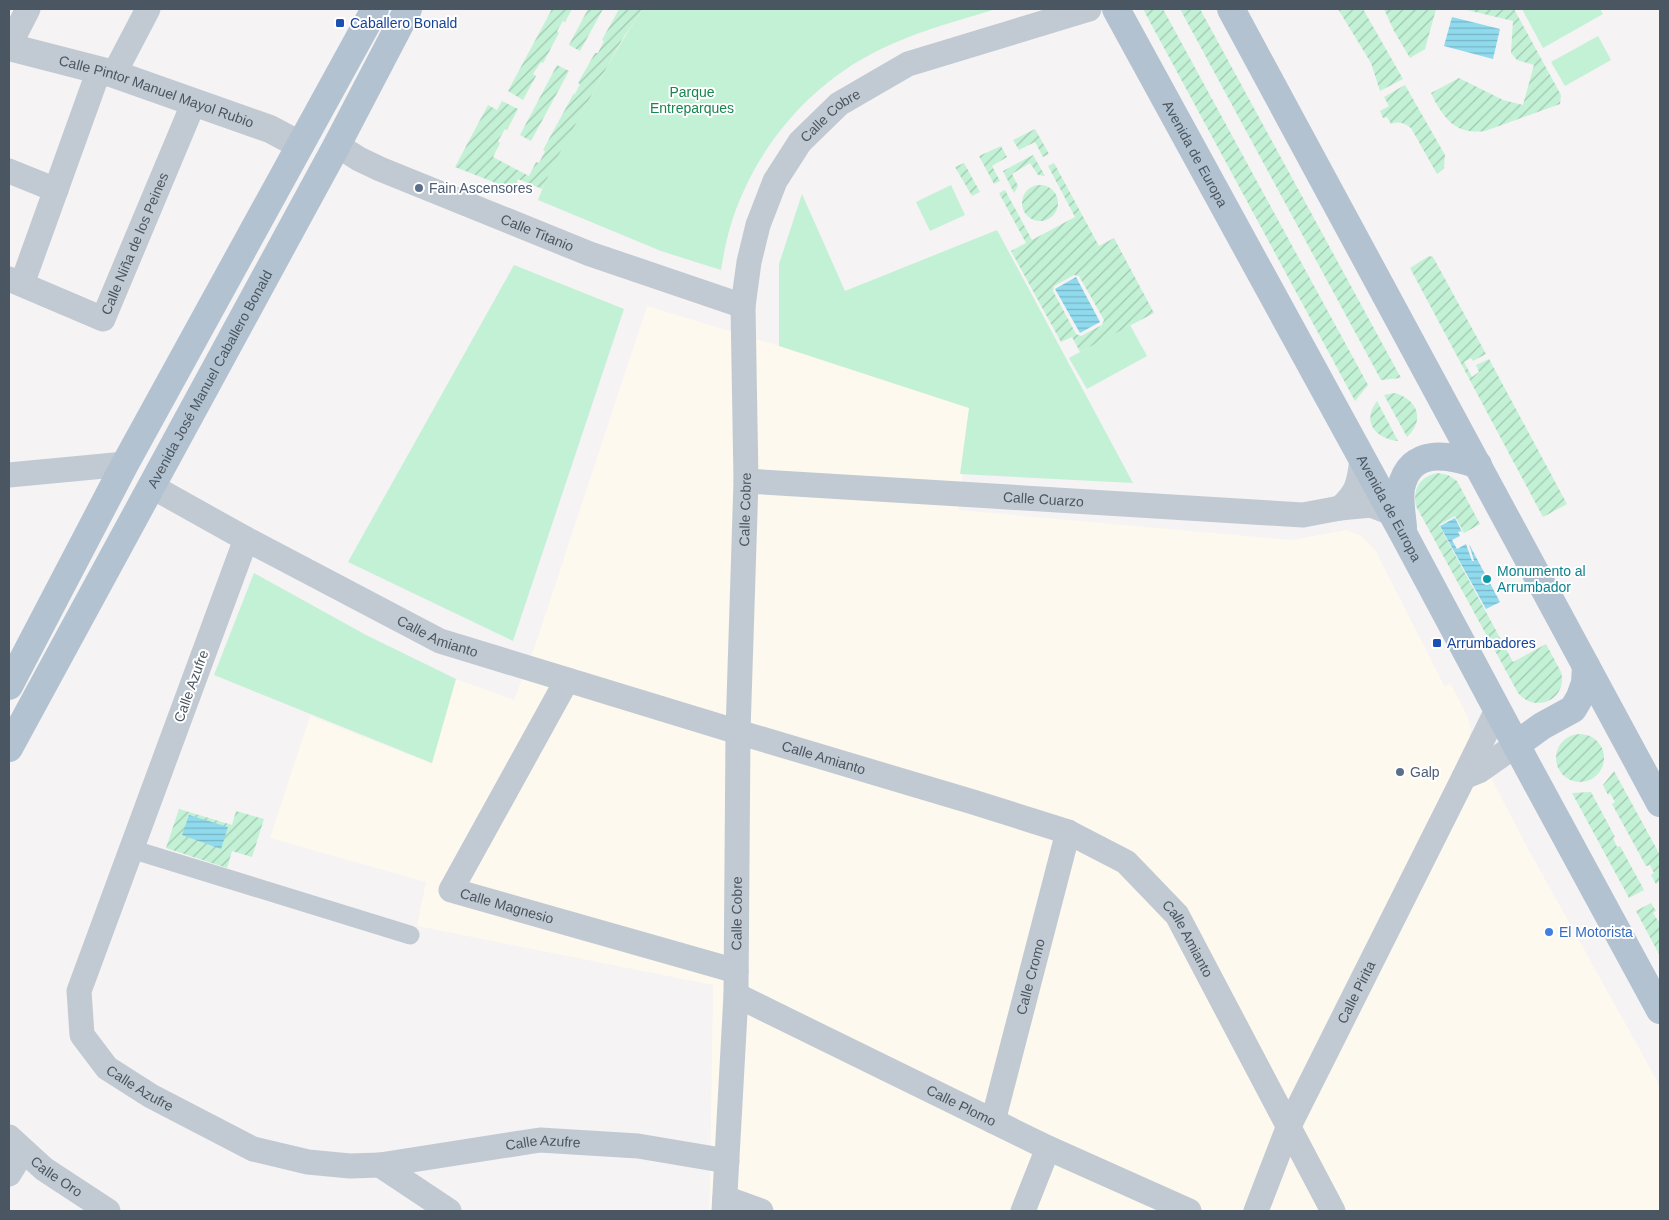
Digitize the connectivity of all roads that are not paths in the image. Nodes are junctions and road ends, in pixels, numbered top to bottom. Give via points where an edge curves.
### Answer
1 (28, 9) edge
2 (148, 9) edge
3 (375, 9) edge
4 (408, 9) edge
5 (1089, 9) edge
6 (1116, 9) edge
7 (1231, 9) edge
8 (9, 47) edge
9 (106, 72) junction
10 (194, 102) junction
11 (300, 145) junction
12 (337, 145) junction
13 (9, 171) edge
14 (56, 190) junction
15 (15, 282) edge
16 (743, 306) junction
17 (1362, 460) junction
18 (125, 464) junction
19 (1478, 465) junction
20 (9, 475) edge
21 (746, 482) junction
22 (150, 486) junction
23 (1340, 508) junction
24 (1398, 524) junction
25 (246, 539) junction
26 (1586, 666) junction
27 (567, 680) junction
28 (9, 686) edge
29 (1499, 714) junction
30 (1542, 726) junction
31 (738, 732) junction
32 (9, 748) edge
33 (1522, 756) junction
34 (1472, 774) junction
35 (1660, 803) edge
36 (1068, 832) junction
37 (131, 849) junction
38 (410, 936) dead end
39 (736, 983) junction
40 (1660, 1010) edge
41 (993, 1121) junction
42 (1288, 1128) junction
43 (16, 1144) edge
44 (1048, 1148) junction
45 (727, 1161) junction
46 (380, 1165) junction
47 (9, 1174) edge
48 (724, 1204) edge
49 (108, 1211) edge
50 (449, 1211) edge
51 (761, 1211) edge
52 (1024, 1211) edge
53 (1189, 1211) edge
54 (1256, 1211) edge
55 (1333, 1211) edge

1 - 8 street
2 - 9 street
3 - 11 main road
4 - 12 main road, Avenida José Manuel Caballero Bonald
5 - 16 street, Calle Cobre via 908,64 840,104 800,142 775,181 756,234
6 - 17 main road, Avenida de Europa
7 - 19 main road
8 - 9 street, Calle Pintor Manuel Mayol Rubio
9 - 10 street, Calle Pintor Manuel Mayol Rubio
9 - 14 street
10 - 11 street, Calle Pintor Manuel Mayol Rubio via 270,129
10 - 15 street, Calle Niña de los Peines via 103,319
11 - 18 main road
12 - 16 street, Calle Titanio via 380,169 590,254
12 - 22 main road, Avenida José Manuel Caballero Bonald
13 - 14 street
14 - 15 street
16 - 21 street, Calle Cobre
17 - 23 street via 1356,491
17 - 24 main road, Avenida de Europa
18 - 20 street
18 - 28 main road
19 - 24 main road via 1446,456 1416,462 1401,489
19 - 26 main road
21 - 23 street, Calle Cuarzo via 1303,515
21 - 31 street, Calle Cobre
22 - 25 street, Calle Amianto
22 - 32 main road, Avenida José Manuel Caballero Bonald
23 - 24 street, Calle Cuarzo via 1371,504
24 - 29 main road, Avenida de Europa
25 - 27 street, Calle Amianto via 440,641
25 - 37 street, Calle Azufre
26 - 30 main road via 1585,683 1573,709
26 - 35 main road
27 - 31 street, Calle Amianto
27 - 39 street, Calle Magnesio via 451,890
29 - 30 main road via 1514,726 1528,730
29 - 33 main road, Avenida de Europa
29 - 34 street, Calle Pirita
30 - 33 main road
31 - 36 street, Calle Amianto
31 - 39 street, Calle Cobre
33 - 34 street, Calle Pirita
33 - 40 main road, Avenida de Europa
34 - 42 street, Calle Pirita
36 - 41 street, Calle Cromo
36 - 42 street, Calle Amianto via 1126,862 1177,915
37 - 38 street
37 - 46 street, Calle Azufre via 79,991 82,1035 108,1068 151,1096 253,1149 308,1162
39 - 41 street, Calle Plomo
39 - 45 street, Calle Cobre
41 - 44 street, Calle Plomo
42 - 54 street, Calle Pirita
42 - 55 street, Calle Amianto
43 - 47 street
43 - 49 street, Calle Oro via 44,1169
44 - 52 street
44 - 53 street, Calle Plomo
45 - 46 street, Calle Azufre via 638,1146 540,1140
45 - 48 street, Calle Cobre
46 - 50 street
48 - 51 street

